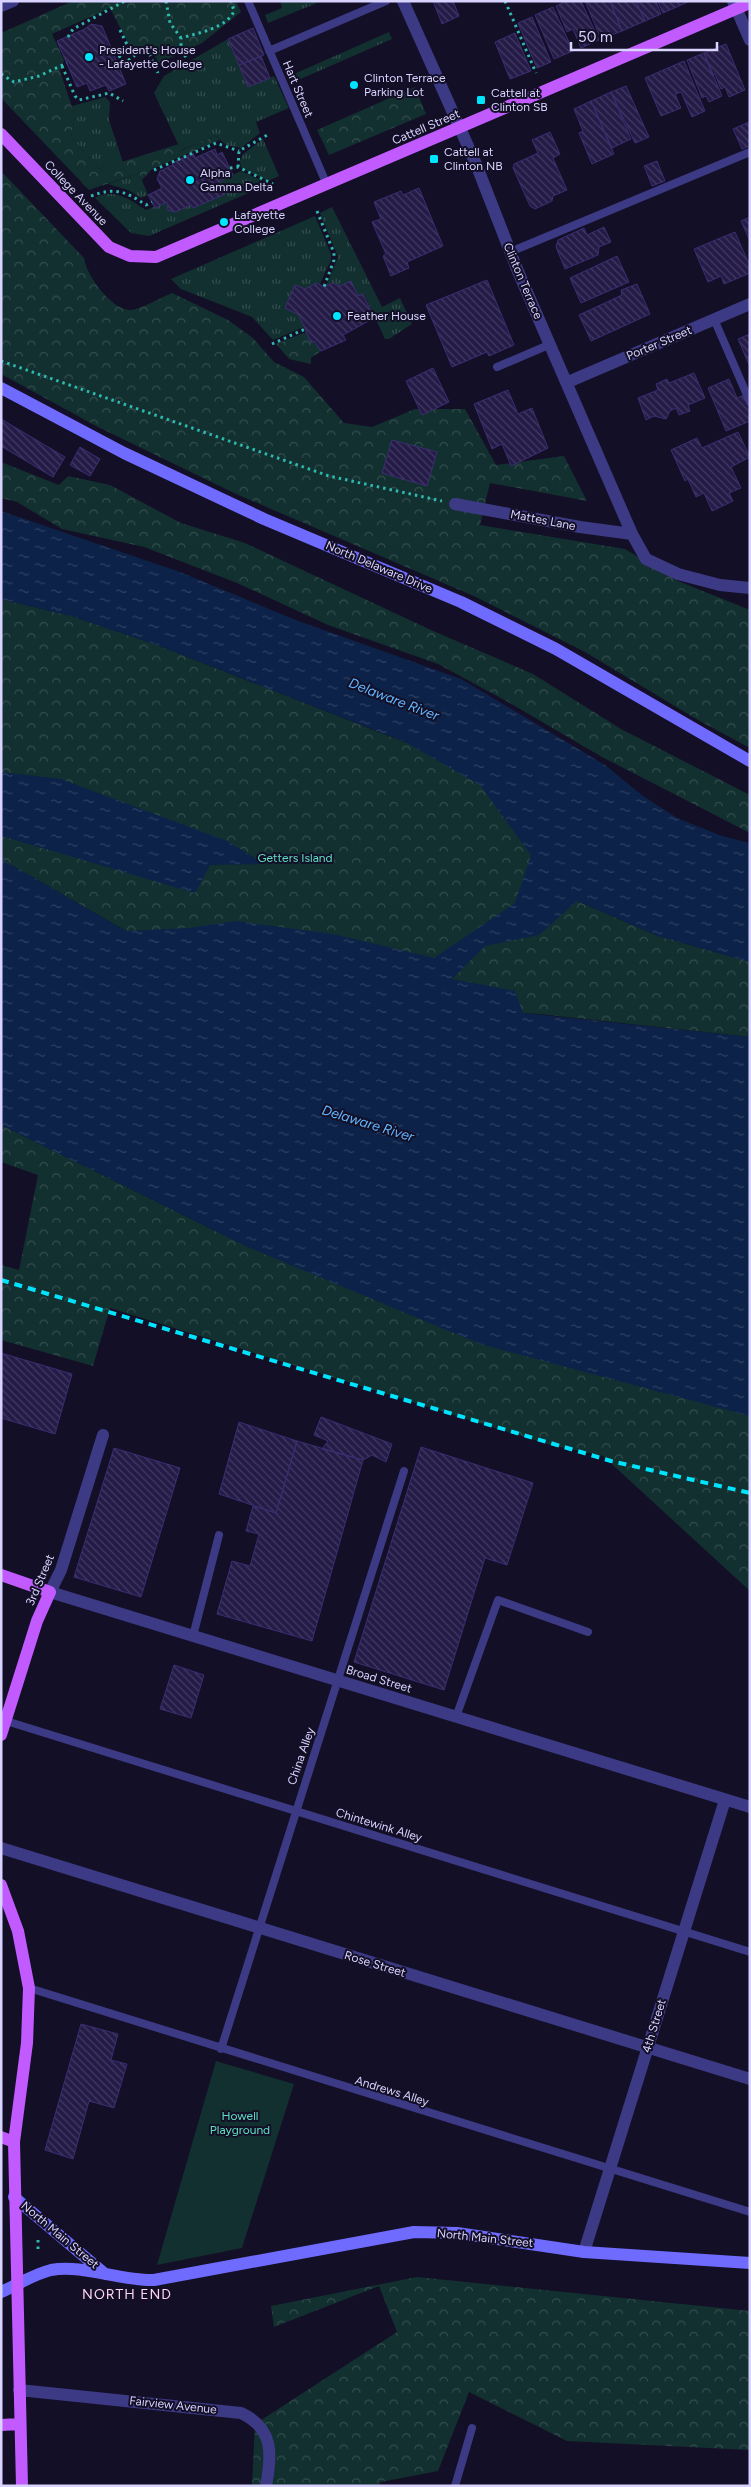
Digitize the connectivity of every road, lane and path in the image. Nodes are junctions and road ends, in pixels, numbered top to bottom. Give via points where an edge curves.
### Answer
1 (13, 1) edge
2 (125, 1) edge
3 (166, 1) edge
4 (231, 1) edge
5 (248, 1) edge
6 (386, 1) edge
7 (404, 1) edge
8 (505, 1) edge
9 (750, 3) edge
10 (735, 5) edge
11 (1, 6) edge
12 (120, 30) dead end
13 (68, 37) dead end
14 (181, 38) junction
15 (750, 40) edge
16 (112, 50) dead end
17 (269, 51) junction
18 (136, 52) junction
19 (186, 58) dead end
20 (67, 63) dead end
21 (62, 66) junction
22 (536, 72) dead end
23 (158, 73) dead end
24 (1, 74) edge
25 (123, 101) dead end
26 (459, 128) junction
27 (1, 134) edge
28 (269, 134) dead end
29 (239, 152) junction
30 (750, 152) edge
31 (238, 167) junction
32 (230, 168) dead end
33 (154, 170) dead end
34 (273, 184) dead end
35 (327, 185) junction
36 (91, 196) dead end
37 (152, 202) dead end
38 (317, 212) dead end
39 (510, 252) junction
40 (138, 258) joint
41 (324, 287) dead end
42 (750, 304) edge
43 (714, 319) junction
44 (305, 329) dead end
45 (272, 344) dead end
46 (551, 344) junction
47 (1, 361) edge
48 (497, 367) dead end
49 (568, 382) junction
50 (1, 388) edge
51 (750, 402) edge
52 (455, 504) joint
53 (632, 534) junction
54 (750, 588) edge
55 (750, 761) edge
56 (103, 1435) dead end
57 (404, 1471) dead end
58 (219, 1535) dead end
59 (1, 1575) edge
60 (50, 1592) junction
61 (588, 1632) dead end
62 (193, 1636) junction
63 (338, 1681) junction
64 (456, 1717) junction
65 (4, 1720) edge
66 (1, 1735) edge
67 (725, 1800) junction
68 (750, 1808) edge
69 (294, 1812) junction
70 (1, 1848) edge
71 (1, 1885) edge
72 (258, 1928) junction
73 (684, 1932) junction
74 (750, 1952) edge
75 (29, 1988) junction
76 (648, 2048) junction
77 (221, 2049) junction
78 (750, 2079) edge
79 (1, 2137) edge
80 (14, 2142) junction
81 (610, 2169) junction
82 (14, 2197) junction
83 (750, 2212) edge
84 (584, 2252) junction
85 (750, 2263) edge
86 (105, 2274) junction
87 (16, 2285) junction
88 (1, 2292) edge
89 (19, 2390) junction
90 (20, 2424) junction
91 (1, 2425) edge
92 (472, 2428) dead end
93 (22, 2486) edge
94 (266, 2486) edge
95 (455, 2486) edge

1 - 11 street
2 - 13 path via 73,29
3 - 14 path via 170,23
4 - 14 path via 234,11 228,19 213,28
5 - 17 lane, Hart Street
6 - 17 lane
7 - 26 street, Clinton Terrace
8 - 22 path
9 - 10 main road, Cattell Street
10 - 15 street
10 - 26 main road, Cattell Street
12 - 18 path via 131,53
14 - 19 path via 180,50
16 - 18 path via 115,48 122,61 126,62
17 - 35 lane, Hart Street
18 - 23 path via 143,50 149,53
20 - 21 path
21 - 24 path via 14,82
21 - 25 path via 79,100 109,93
26 - 35 main road, Cattell Street
26 - 39 street, Clinton Terrace
27 - 40 main road, College Avenue via 109,247
28 - 29 path
29 - 31 path
29 - 33 path via 216,143
30 - 39 lane
31 - 32 path
31 - 34 path
35 - 40 main road, Cattell Street via 166,254
36 - 37 path via 112,190 124,192 146,205
38 - 41 path via 334,254
39 - 46 street, Clinton Terrace
42 - 43 street, Porter Street
43 - 49 street, Porter Street
43 - 51 lane
44 - 45 path
46 - 48 lane
46 - 49 street, Clinton Terrace
47 - 52 path via 329,476
49 - 53 street, Clinton Terrace
50 - 55 street, North Delaware Drive via 124,453 264,519 470,606 556,649
52 - 53 street, Mattes Lane
53 - 54 street, Clinton Terrace via 646,559 678,574 720,585
56 - 60 street, 3rd Street via 61,1570
57 - 63 lane, China Alley
58 - 62 lane
59 - 60 main road, Broad Street
60 - 62 street, Broad Street
60 - 65 main road, 3rd Street via 36,1621
61 - 64 lane via 498,1600
62 - 63 street, Broad Street
63 - 64 street, Broad Street
63 - 69 lane, China Alley
64 - 67 street, Broad Street
65 - 66 main road, 3rd Street
65 - 69 lane, Chintewink Alley
67 - 68 street, Broad Street
67 - 73 street, 4th Street
69 - 72 lane, China Alley
69 - 73 lane, Chintewink Alley via 510,1875
70 - 72 street, Rose Street
71 - 75 main road via 18,1931
72 - 76 street, Rose Street
72 - 77 lane, China Alley
73 - 74 lane, Chintewink Alley
73 - 76 street, 4th Street
75 - 77 lane, Andrews Alley
75 - 80 main road via 28,2043
76 - 78 street, Rose Street
76 - 81 street, 4th Street
77 - 81 lane, Andrews Alley
79 - 80 main road
80 - 82 main road
81 - 83 lane, Andrews Alley
81 - 84 street, 4th Street
82 - 86 street, North Main Street
82 - 87 main road
84 - 85 street, North Main Street
84 - 86 street, North Main Street via 456,2233 414,2232 154,2280 120,2279
86 - 87 street, North Main Street via 59,2269
87 - 88 street, North Main Street
87 - 89 main road
89 - 90 main road
89 - 94 street, Fairview Avenue via 241,2413 256,2421 268,2440 270,2467
90 - 91 main road
90 - 93 main road
92 - 95 lane

